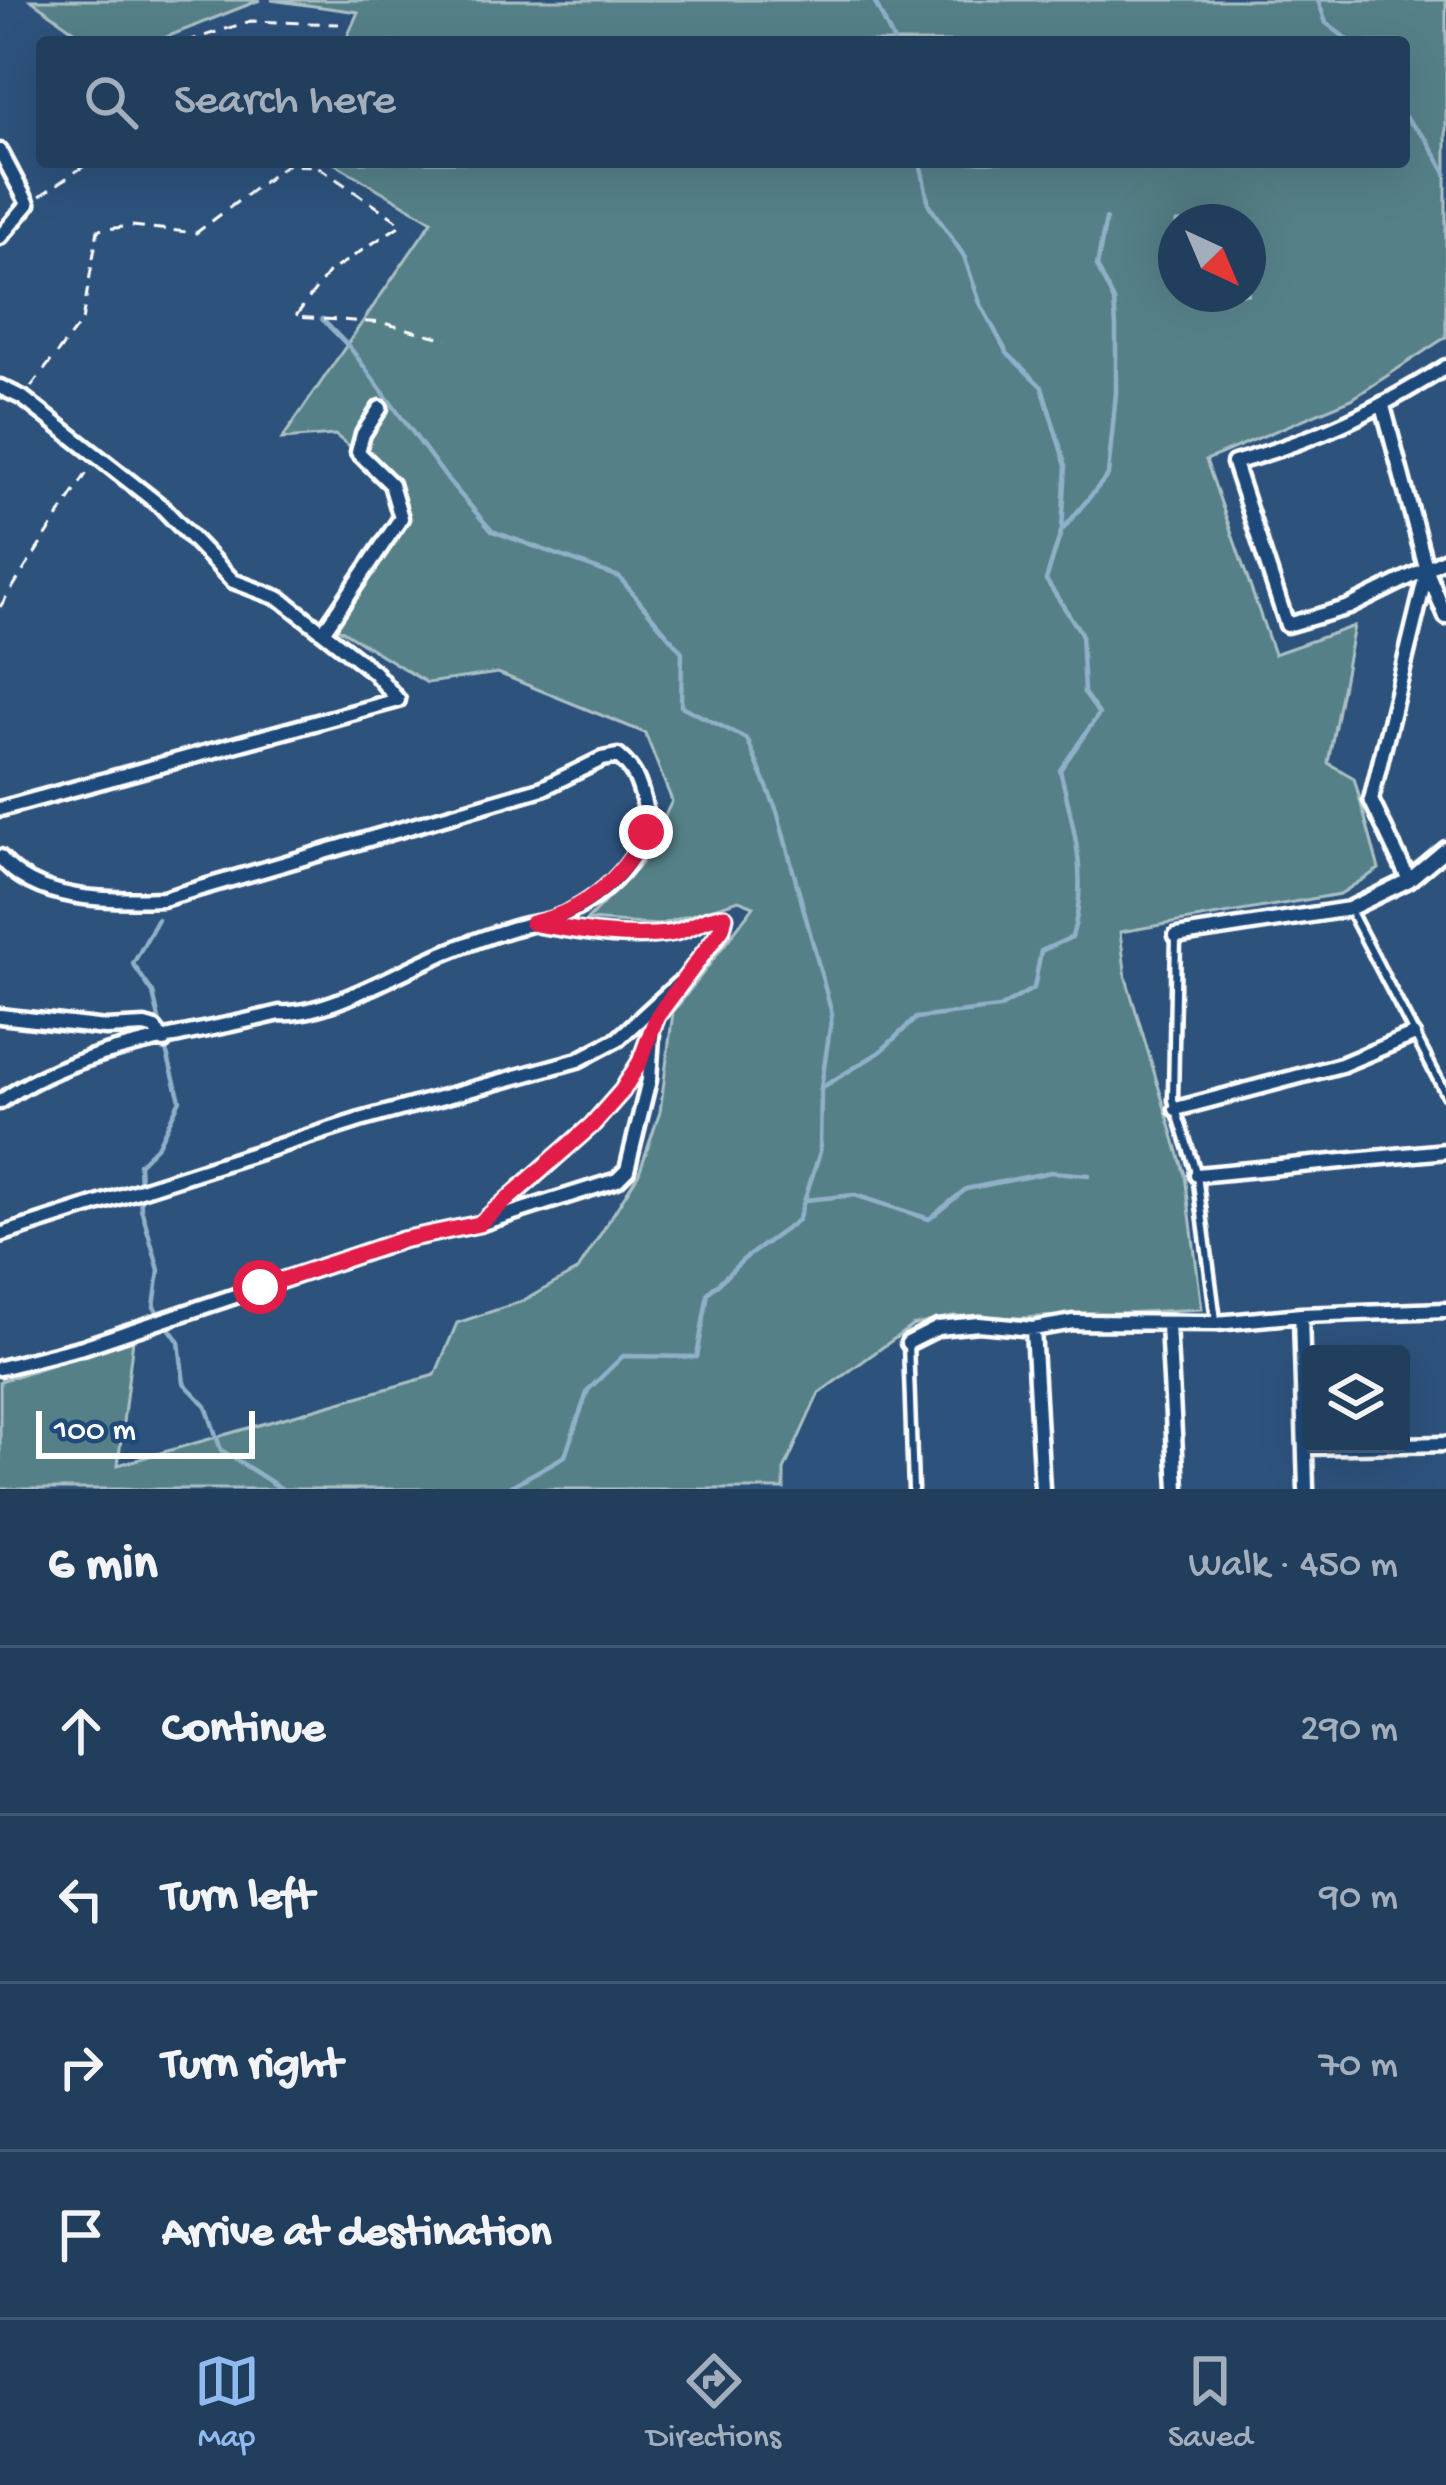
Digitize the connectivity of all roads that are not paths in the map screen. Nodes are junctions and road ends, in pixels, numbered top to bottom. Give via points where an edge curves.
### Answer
1 (0, 151) edge
2 (0, 238) edge
3 (1446, 367) edge
4 (0, 387) edge
5 (1383, 406) junction
6 (380, 407) dead end
7 (1446, 559) edge
8 (1427, 571) junction
9 (1446, 617) edge
10 (323, 632) junction
11 (0, 809) edge
12 (1446, 849) edge
13 (0, 856) edge
14 (1408, 880) junction
15 (1349, 909) junction
16 (532, 923) junction
17 (1175, 936) joint
18 (678, 984) junction
19 (0, 1016) edge
20 (652, 1035) junction
21 (1413, 1035) junction
22 (164, 1041) junction
23 (1446, 1095) edge
24 (0, 1102) edge
25 (1176, 1108) junction
26 (1446, 1150) edge
27 (1197, 1174) junction
28 (479, 1224) junction
29 (0, 1234) edge
30 (1446, 1310) edge
31 (1301, 1315) junction
32 (1217, 1323) junction
33 (1168, 1325) junction
34 (1033, 1329) junction
35 (908, 1343) joint
36 (1302, 1348) edge
37 (0, 1368) edge
38 (1446, 1444) edge
39 (1410, 1445) edge
40 (1305, 1453) edge
41 (913, 1489) edge
42 (1042, 1489) edge
43 (1177, 1489) edge
44 (1306, 1489) edge

1 - 2 street via 28,204
3 - 5 street
4 - 10 street via 162,507 233,581 281,599
5 - 8 street
5 - 8 street via 1309,441 1234,463 1287,625
6 - 10 street via 358,452 391,484 401,518
7 - 8 street
8 - 9 street
8 - 14 street via 1371,800
10 - 11 street via 398,700
12 - 14 street
13 - 16 street via 33,887 163,899 543,788 619,756 638,778 646,832 601,892
14 - 15 street
15 - 17 street
15 - 21 lane
16 - 18 street via 637,937 725,916
16 - 22 street via 305,1015 280,1013
17 - 25 lane
18 - 20 street
18 - 29 street via 617,1040 578,1060
19 - 22 street via 145,1026
20 - 28 street via 622,1091 592,1125
20 - 28 street via 650,1081 627,1170
21 - 23 lane
21 - 25 street via 1341,1065
22 - 24 street via 62,1068
25 - 27 lane
26 - 27 street
27 - 32 lane
28 - 37 street via 402,1240
30 - 31 street
31 - 32 street
31 - 36 street
32 - 33 street
33 - 34 street
33 - 43 street
34 - 35 street via 938,1328
34 - 42 street
35 - 41 lane
38 - 39 street
40 - 44 street

